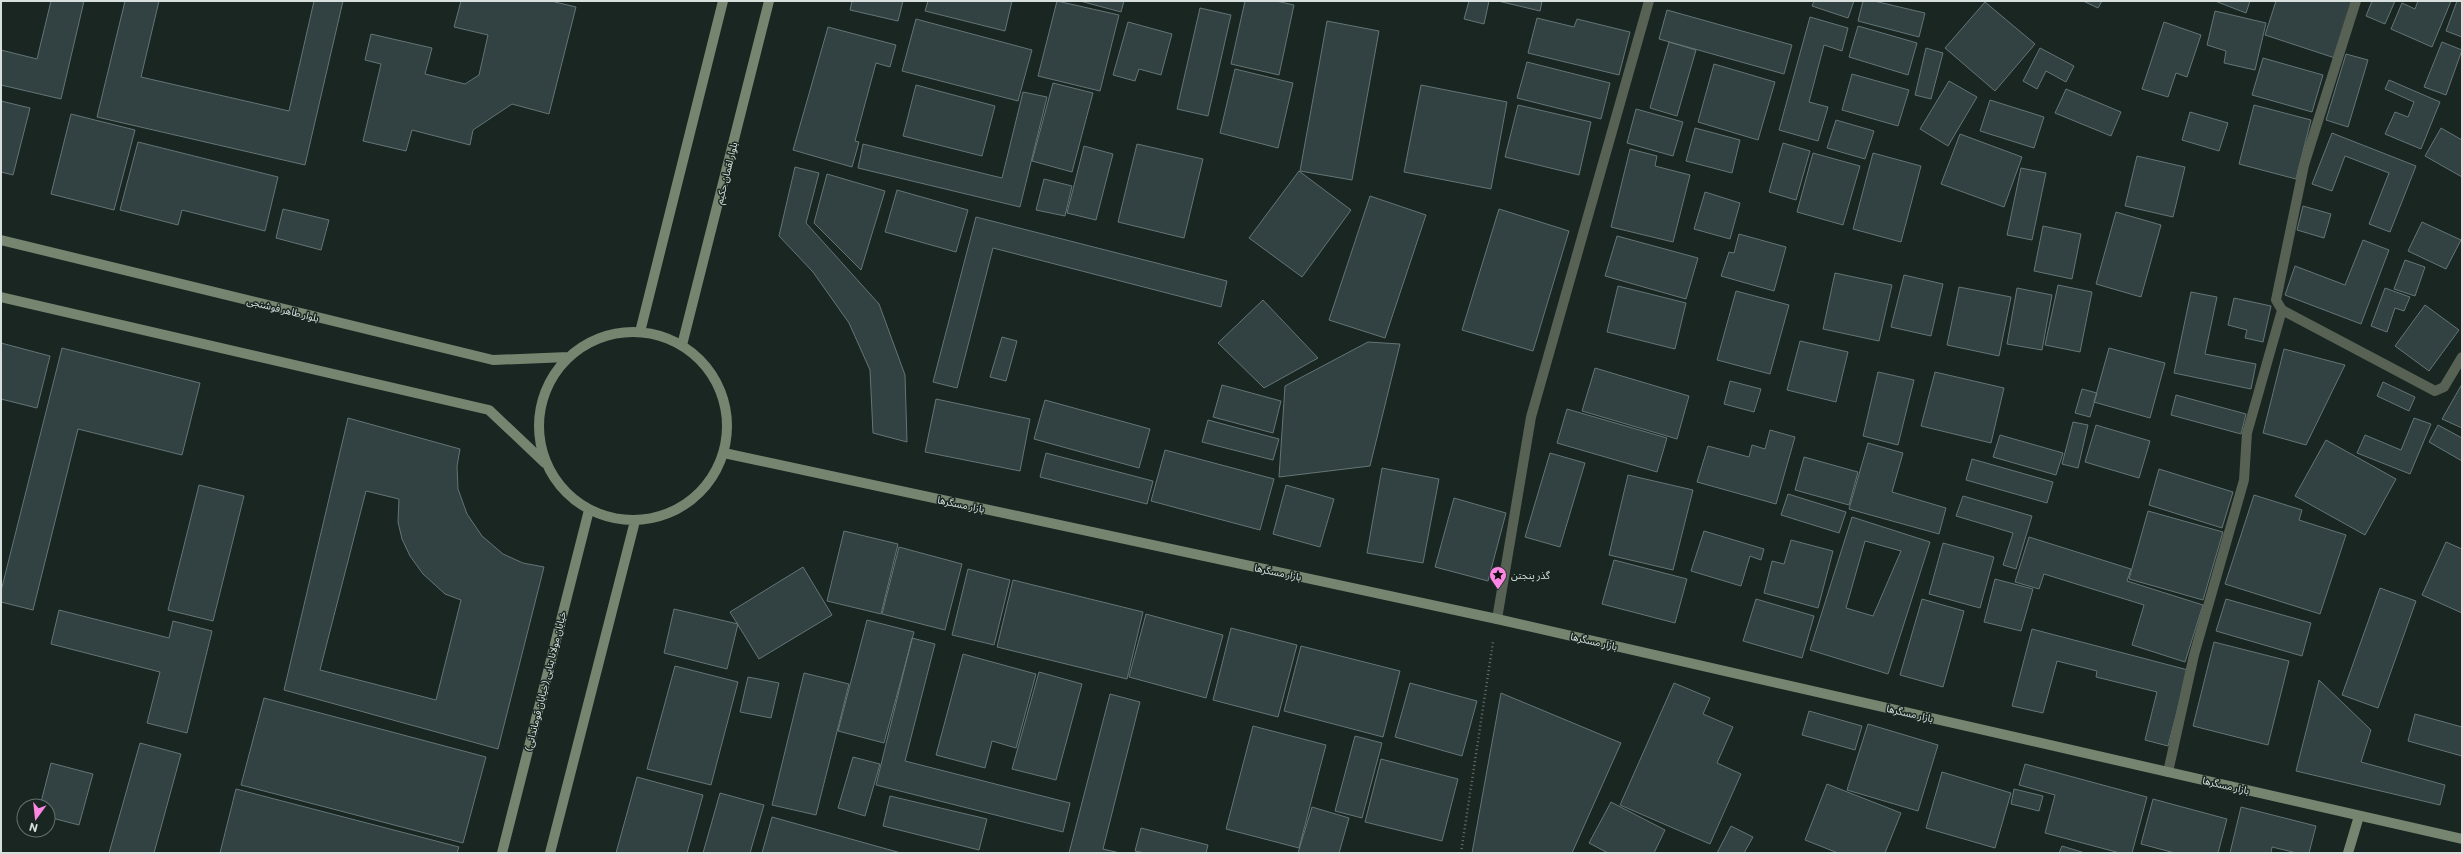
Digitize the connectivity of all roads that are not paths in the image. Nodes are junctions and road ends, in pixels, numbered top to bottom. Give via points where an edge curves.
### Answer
1 (723, 1) edge
2 (769, 1) edge
3 (1649, 1) edge
4 (2356, 1) edge
5 (1, 240) edge
6 (1, 297) edge
7 (2282, 310) junction
8 (640, 332) junction
9 (682, 345) junction
10 (568, 357) junction
11 (2462, 357) edge
12 (724, 453) junction
13 (546, 464) junction
14 (589, 510) junction
15 (635, 521) junction
16 (1497, 619) junction
17 (2168, 772) junction
18 (2359, 816) junction
19 (2462, 839) edge
20 (502, 853) edge
21 (550, 853) edge
22 (2348, 853) edge

1 - 8 street
2 - 9 street, بلوار لقمان حکیم
3 - 16 street via 1531,417
4 - 7 street via 2304,165 2276,300
5 - 10 street, بلوار طاهر فوشنجی via 493,360
6 - 13 street via 489,410
7 - 11 street via 2435,390 2444,387
7 - 17 street via 2247,433 2244,480 2194,655
8 - 9 street via 662,336
8 - 10 street via 607,335 589,342
9 - 12 street via 705,365 722,392 728,422
10 - 13 street via 553,374 541,403 538,419 539,442
12 - 15 street via 712,479 691,501 665,516
12 - 16 street, بازار مسگرها
13 - 14 street via 556,482 571,498
14 - 15 street via 611,518
14 - 20 street, خیابان مولانا بنایی (خیابان قوماندانی)
15 - 21 street
16 - 17 street, بازار مسگرها
17 - 18 street, بازار مسگرها
18 - 19 street, بازار مسگرها
18 - 22 street

